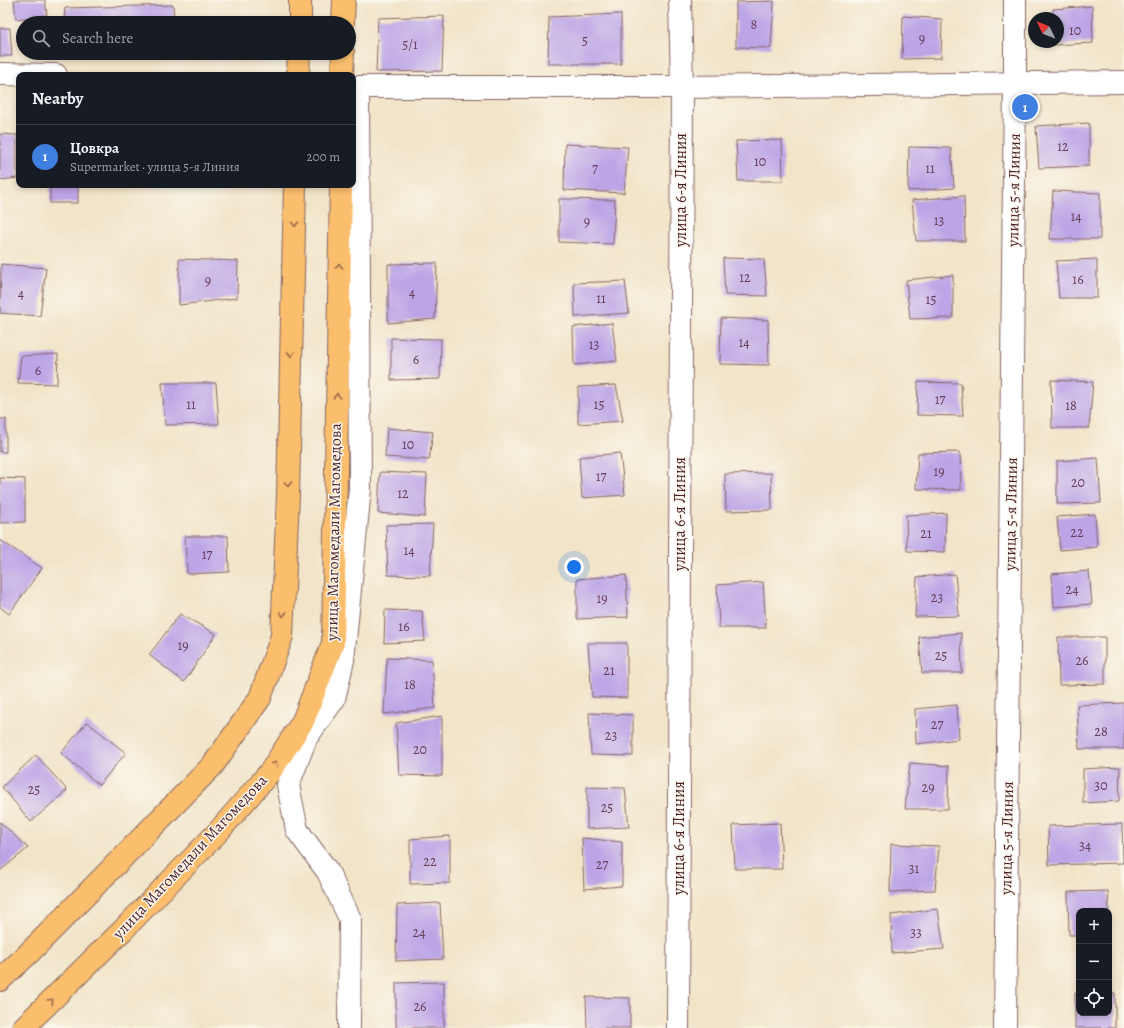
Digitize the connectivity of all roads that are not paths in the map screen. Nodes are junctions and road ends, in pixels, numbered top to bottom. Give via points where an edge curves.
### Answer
1 (300, 0) edge
2 (344, 0) edge
3 (680, 0) edge
4 (1015, 0) edge
5 (300, 16) edge
6 (343, 16) edge
7 (299, 60) edge
8 (345, 60) edge
9 (298, 72) edge
10 (348, 72) edge
11 (0, 74) edge
12 (16, 74) edge
13 (1124, 82) edge
14 (356, 83) edge
15 (1016, 83) junction
16 (682, 87) junction
17 (296, 188) edge
18 (341, 188) edge
19 (353, 188) edge
20 (0, 980) edge
21 (23, 1028) edge
22 (349, 1028) edge
23 (678, 1028) edge
24 (1005, 1028) edge

1 - 5 main road
2 - 6 main road
3 - 16 street, улица 6-я Линия
4 - 15 street, улица 5-я Линия
7 - 9 main road
8 - 10 main road
11 - 12 street
13 - 15 street
14 - 16 street
15 - 16 street
15 - 24 street, улица 5-я Линия
16 - 23 street, улица 6-я Линия
17 -> 20 main road via 282,636 260,698 213,765
21 -> 18 main road, улица Магомедали Магомедова via 218,832 270,772 303,721 333,643
19 - 22 street via 360,489 344,652 334,699 306,738 288,785 297,830 328,872 350,919

